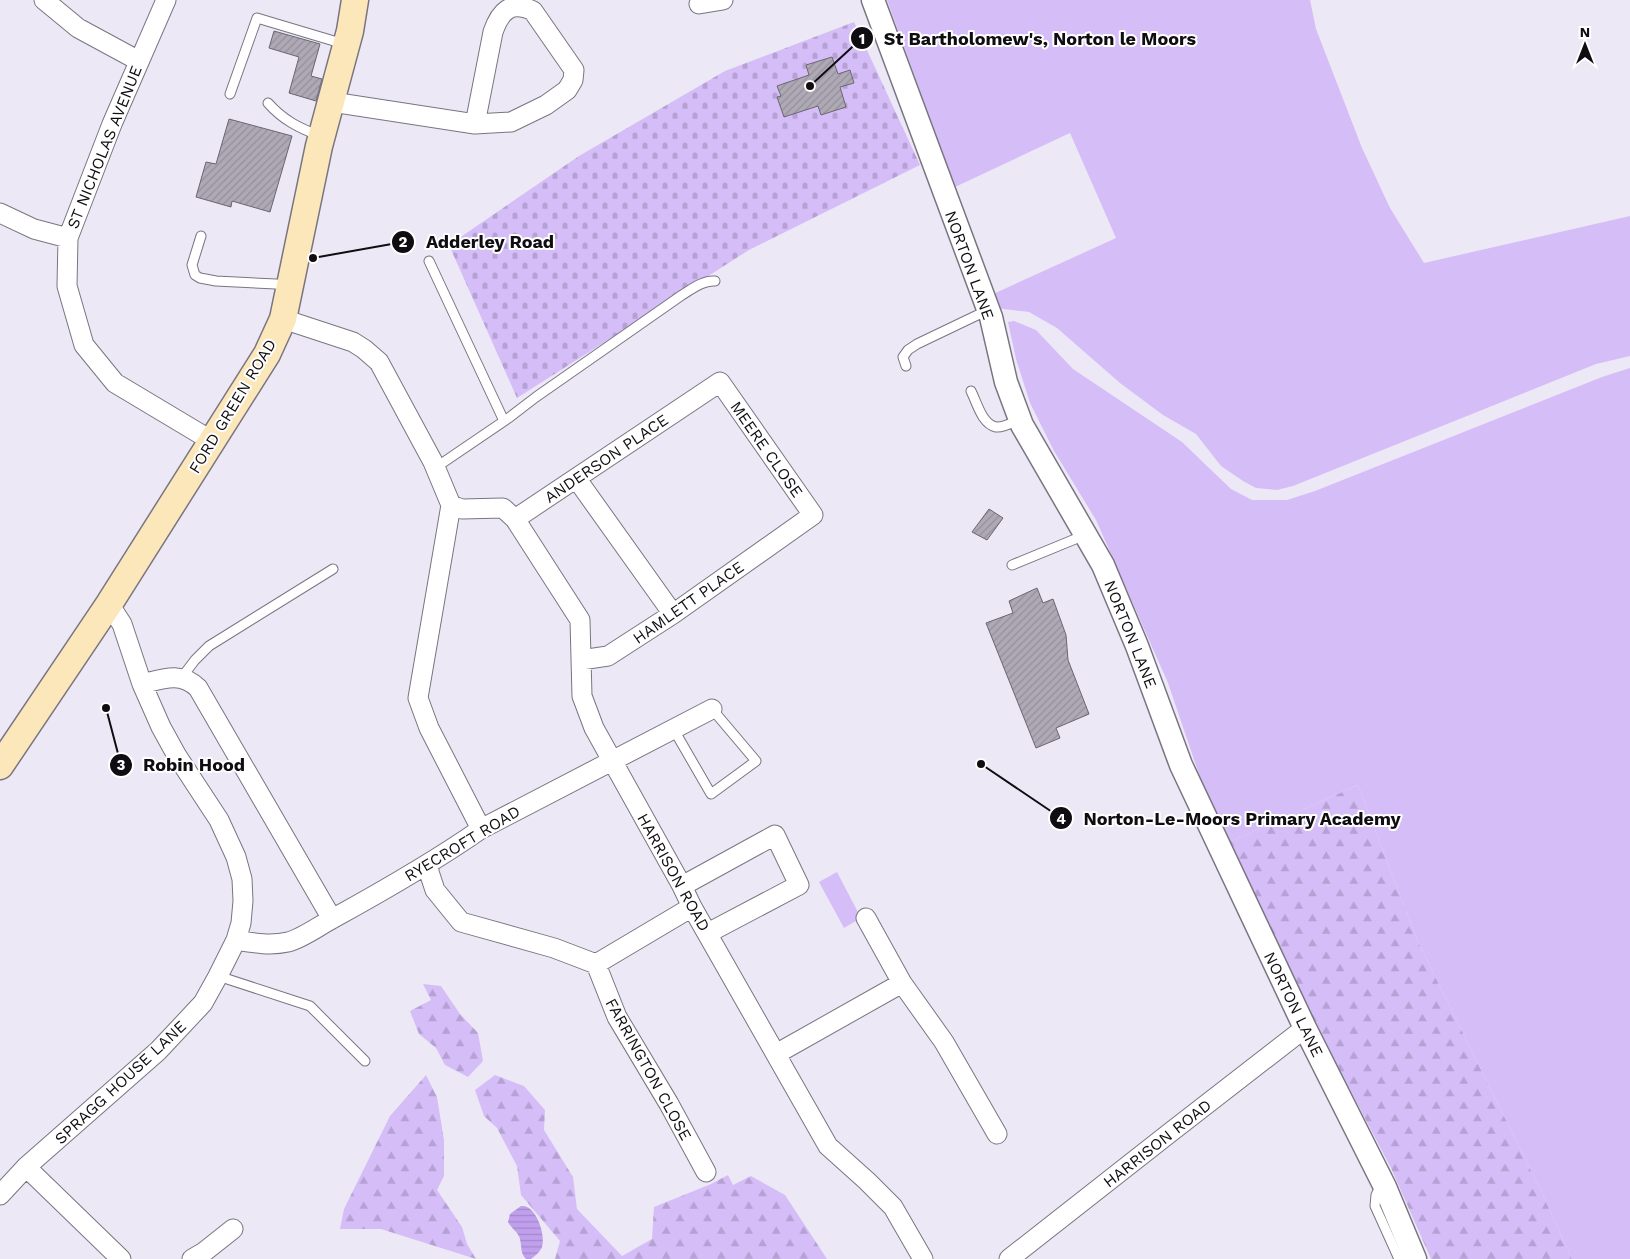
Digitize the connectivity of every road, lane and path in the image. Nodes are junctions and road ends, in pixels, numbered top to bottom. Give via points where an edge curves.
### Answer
1 (44, 0) edge
2 (166, 0) edge
3 (355, 0) edge
4 (723, 0) edge
5 (873, 0) edge
6 (699, 4) dead end
7 (346, 44) junction
8 (139, 61) junction
9 (230, 94) dead end
10 (332, 102) junction
11 (268, 103) dead end
12 (475, 124) junction
13 (322, 137) junction
14 (0, 213) edge
15 (201, 236) dead end
16 (68, 238) junction
17 (429, 261) dead end
18 (715, 281) dead end
19 (291, 287) junction
20 (988, 310) junction
21 (284, 319) junction
22 (906, 366) dead end
23 (971, 391) dead end
24 (697, 397) joint
25 (1020, 419) junction
26 (504, 421) junction
27 (212, 442) junction
28 (435, 468) junction
29 (576, 478) junction
30 (451, 505) junction
31 (515, 519) junction
32 (790, 530) joint
33 (1086, 535) junction
34 (1012, 565) dead end
35 (333, 569) dead end
36 (109, 604) junction
37 (673, 614) junction
38 (581, 660) junction
39 (182, 677) junction
40 (142, 684) junction
41 (712, 709) joint
42 (674, 730) junction
43 (612, 761) junction
44 (0, 766) edge
45 (481, 829) junction
46 (429, 863) junction
47 (682, 886) junction
48 (692, 908) junction
49 (866, 918) dead end
50 (332, 919) junction
51 (708, 933) junction
52 (236, 940) junction
53 (596, 964) junction
54 (218, 976) junction
55 (902, 983) junction
56 (1306, 1028) junction
57 (776, 1054) junction
58 (365, 1061) dead end
59 (997, 1134) dead end
60 (26, 1167) junction
61 (706, 1172) dead end
62 (1383, 1183) junction
63 (0, 1195) edge
64 (233, 1229) dead end
65 (121, 1259) edge
66 (192, 1259) edge
67 (923, 1259) edge
68 (1009, 1259) edge
69 (1399, 1259) edge
70 (1415, 1259) edge

1 - 8 street via 78,28
2 - 8 street, ST NICHOLAS AVENUE
3 - 7 main road, FORD GREEN ROAD
4 - 6 street
5 - 20 street, NORTON LANE
7 - 9 lane via 257,18
7 - 10 main road, FORD GREEN ROAD
8 - 16 street, ST NICHOLAS AVENUE
10 - 12 street
10 - 13 main road, FORD GREEN ROAD
11 - 13 lane via 279,115
12 - 12 street via 492,32 505,7 515,3 525,5 533,11 574,70 573,80 567,90 546,105 511,122
13 - 19 main road, FORD GREEN ROAD
14 - 16 street
15 - 19 lane via 192,265 200,278
16 - 27 street, ST NICHOLAS AVENUE via 67,286 84,345 115,383
17 - 26 lane
18 - 26 lane via 708,280 682,295
19 - 21 main road, FORD GREEN ROAD
20 - 22 lane via 916,344 903,357
20 - 25 street, NORTON LANE via 1006,382
21 - 27 main road, FORD GREEN ROAD via 267,354
21 - 28 street via 353,342 379,362
23 - 25 lane via 985,420 996,427
24 - 29 street, ANDERSON PLACE
24 - 32 street, MEERE CLOSE via 720,382 810,510 813,515
25 - 33 street, NORTON LANE
26 - 28 lane
27 - 36 main road, FORD GREEN ROAD
28 - 30 street
29 - 31 street, ANDERSON PLACE
29 - 37 street
30 - 31 street, HARRISON ROAD via 462,509 503,508
30 - 45 street via 418,698 429,728
31 - 38 street, HARRISON ROAD via 580,620
32 - 37 street, HAMLETT PLACE
33 - 34 lane
33 - 56 street, NORTON LANE via 1103,565 1137,646 1181,765
35 - 39 lane via 209,646
36 - 40 street, SPRAGG HOUSE LANE via 122,624
36 - 44 main road, FORD GREEN ROAD
37 - 38 street, HAMLETT PLACE via 608,656
38 - 43 street, HARRISON ROAD via 582,696 594,728
39 - 40 street
39 - 50 street via 198,688
40 - 52 street, SPRAGG HOUSE LANE via 161,727 219,820 236,857 242,878 243,901
41 - 42 street, RYECROFT ROAD
41 - 42 lane via 756,761 711,794
42 - 43 street, RYECROFT ROAD
43 - 45 street, RYECROFT ROAD
43 - 47 street, HARRISON ROAD
45 - 46 street, RYECROFT ROAD
46 - 50 street, RYECROFT ROAD
46 - 53 street via 435,890 461,922 554,948
47 - 48 street, HARRISON ROAD
47 - 51 street via 775,835 799,885
48 - 51 street, HARRISON ROAD
48 - 53 street
49 - 55 street
50 - 52 street, RYECROFT ROAD via 291,942 261,945
51 - 57 street, HARRISON ROAD
52 - 54 street, SPRAGG HOUSE LANE
53 - 61 street, FARRINGTON CLOSE via 617,1017 670,1104
54 - 58 lane via 310,1006
54 - 60 street, SPRAGG HOUSE LANE via 203,1003 158,1051
55 - 57 street
55 - 59 street via 944,1042
56 - 62 street, NORTON LANE
56 - 68 street, HARRISON ROAD
57 - 67 street, HARRISON ROAD via 828,1146 893,1207
60 - 63 street, SPRAGG HOUSE LANE
60 - 65 street
62 - 69 lane via 1376,1195 1375,1206
62 - 70 street, NORTON LANE
64 - 66 street

